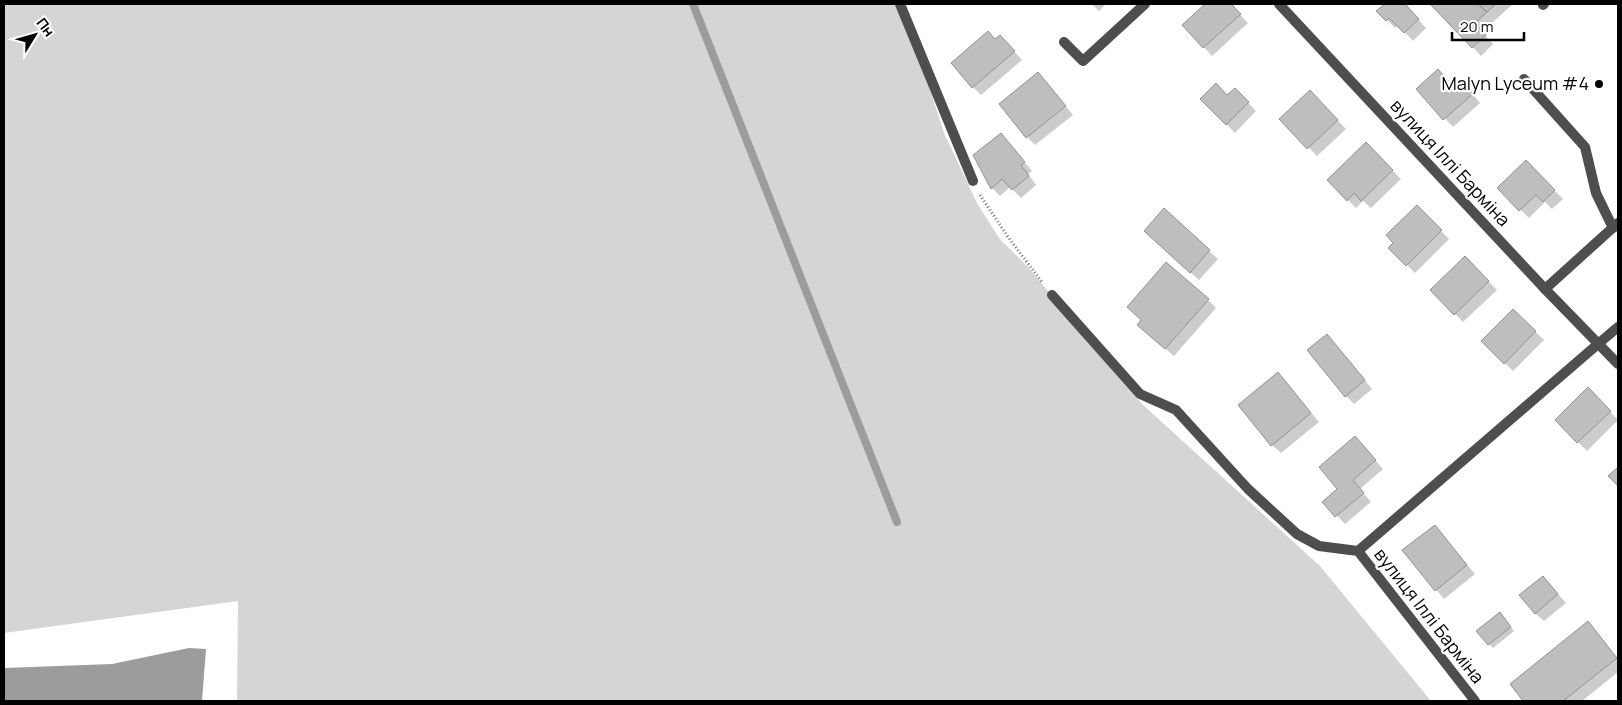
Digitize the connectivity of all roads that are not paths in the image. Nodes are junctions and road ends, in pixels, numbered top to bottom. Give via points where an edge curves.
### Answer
1 (900, 4) edge
2 (1145, 4) edge
3 (1279, 4) edge
4 (1064, 42) dead end
5 (1524, 79) dead end
6 (973, 181) road end
7 (1616, 225) edge
8 (1545, 289) junction
9 (1052, 295) road end
10 (1618, 327) edge
11 (1598, 344) junction
12 (1618, 364) edge
13 (1358, 551) junction
14 (1475, 701) edge

1 - 6 street
2 - 4 street via 1083,61
3 - 8 street, вулиця Іллі Барміна
5 - 7 street via 1585,147 1596,193
7 - 8 street
8 - 11 street, вулиця Іллі Барміна
9 - 13 street, вулиця Іллі Барміна via 1140,394 1176,410 1248,489 1297,534 1319,546
10 - 11 street
11 - 12 street, вулиця Іллі Барміна
11 - 13 street, вулиця Іллі Барміна
13 - 14 street, вулиця Іллі Барміна

